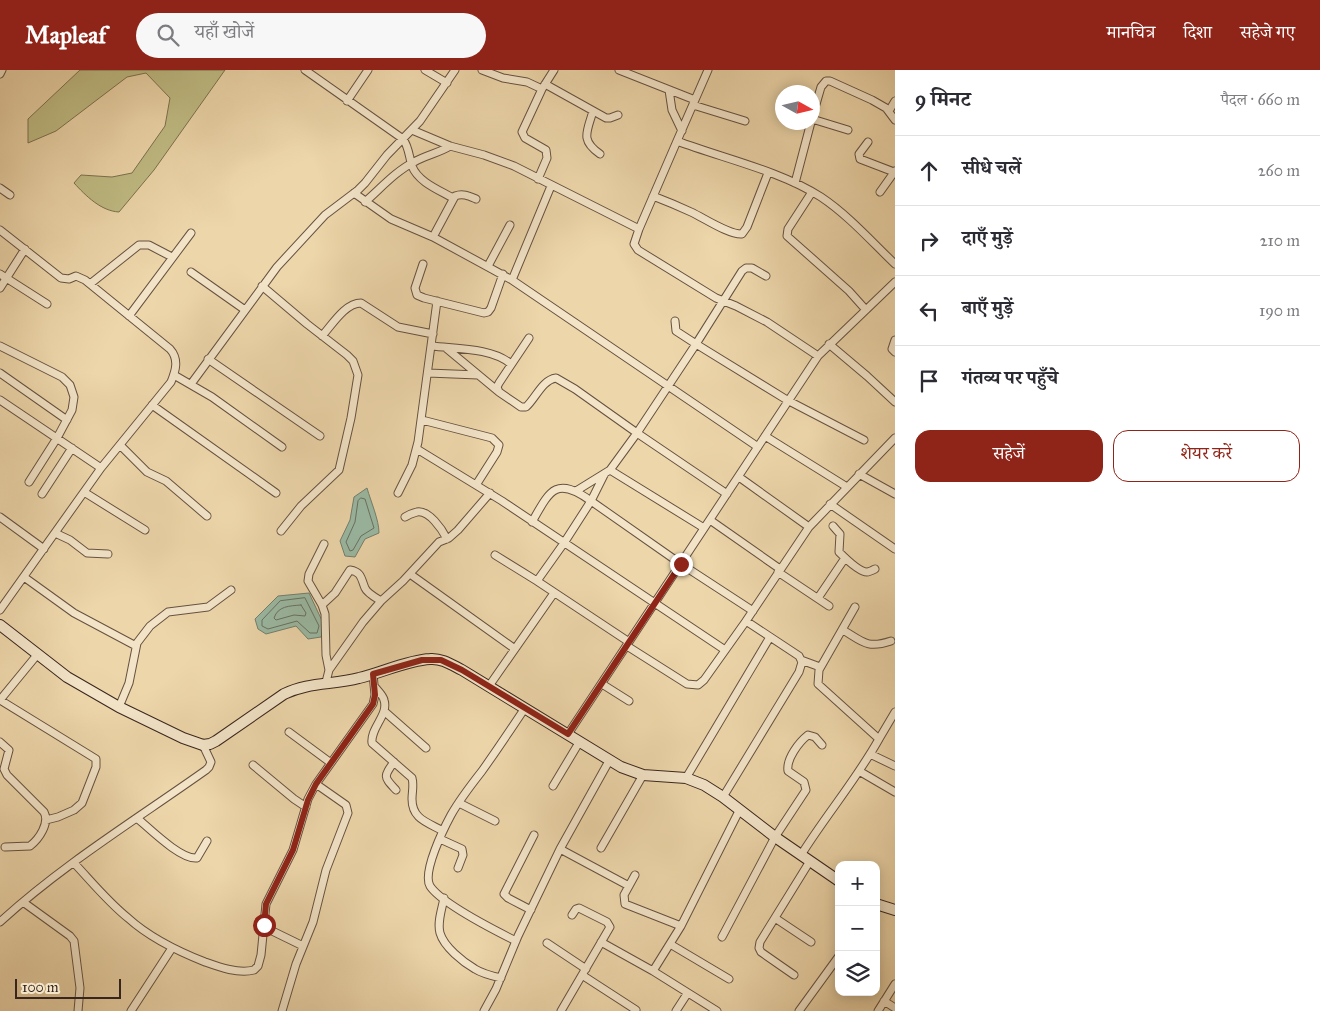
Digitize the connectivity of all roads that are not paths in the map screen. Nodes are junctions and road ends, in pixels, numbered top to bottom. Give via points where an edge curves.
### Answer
1 (2, 70) edge
2 (304, 70) edge
3 (368, 70) edge
4 (425, 70) edge
5 (455, 70) edge
6 (482, 70) edge
7 (554, 70) edge
8 (619, 70) edge
9 (708, 70) edge
10 (0, 74) edge
11 (446, 83) junction
12 (544, 86) junction
13 (669, 90) junction
14 (820, 91) edge
15 (348, 101) junction
16 (895, 101) edge
17 (694, 102) junction
18 (593, 111) junction
19 (889, 111) junction
20 (618, 114) dead end
21 (895, 120) edge
22 (744, 121) dead end
23 (820, 122) edge
24 (412, 130) junction
25 (809, 130) edge
26 (848, 130) dead end
27 (682, 131) junction
28 (403, 140) junction
29 (677, 141) junction
30 (868, 142) dead end
31 (450, 146) junction
32 (600, 154) dead end
33 (411, 164) junction
34 (894, 172) edge
35 (768, 173) junction
36 (538, 179) junction
37 (791, 181) junction
38 (551, 186) junction
39 (0, 188) edge
40 (812, 192) junction
41 (880, 192) dead end
42 (354, 193) junction
43 (10, 194) dead end
44 (653, 196) junction
45 (453, 198) junction
46 (476, 199) dead end
47 (365, 202) junction
48 (510, 225) dead end
49 (639, 229) junction
50 (0, 230) edge
51 (191, 233) dead end
52 (433, 237) junction
53 (25, 249) junction
54 (172, 258) junction
55 (423, 264) dead end
56 (895, 264) edge
57 (488, 266) junction
58 (192, 272) dead end
59 (502, 274) junction
60 (3, 276) edge
61 (766, 276) dead end
62 (512, 280) junction
63 (895, 282) edge
64 (90, 284) junction
65 (262, 286) junction
66 (0, 288) edge
67 (437, 301) junction
68 (722, 301) junction
69 (47, 304) dead end
70 (245, 310) junction
71 (866, 310) junction
72 (129, 316) junction
73 (675, 321) dead end
74 (433, 334) junction
75 (322, 336) junction
76 (529, 338) dead end
77 (895, 340) edge
78 (696, 344) junction
79 (829, 344) junction
80 (0, 346) edge
81 (432, 346) junction
82 (446, 348) junction
83 (895, 352) edge
84 (818, 356) junction
85 (208, 359) junction
86 (511, 364) junction
87 (0, 373) edge
88 (428, 373) junction
89 (174, 375) junction
90 (478, 375) junction
91 (191, 384) junction
92 (667, 386) junction
93 (499, 392) junction
94 (0, 400) edge
95 (787, 400) junction
96 (895, 402) edge
97 (152, 405) junction
98 (66, 420) junction
99 (422, 420) junction
100 (637, 433) junction
101 (320, 436) dead end
102 (765, 436) junction
103 (57, 438) junction
104 (895, 438) edge
105 (864, 440) dead end
106 (120, 445) junction
107 (282, 447) dead end
108 (758, 447) junction
109 (72, 448) junction
110 (417, 449) junction
111 (101, 468) junction
112 (607, 472) junction
113 (859, 474) junction
114 (739, 477) junction
115 (29, 482) dead end
116 (476, 484) junction
117 (847, 487) junction
118 (576, 491) junction
119 (84, 492) junction
120 (276, 493) dead end
121 (398, 493) dead end
122 (490, 493) junction
123 (42, 494) dead end
124 (727, 494) junction
125 (895, 494) edge
126 (591, 501) junction
127 (830, 504) junction
128 (208, 516) dead end
129 (0, 517) edge
130 (405, 517) dead end
131 (710, 520) junction
132 (532, 522) junction
133 (833, 526) dead end
134 (809, 527) junction
135 (704, 528) junction
136 (145, 530) dead end
137 (281, 531) dead end
138 (55, 533) junction
139 (447, 539) junction
140 (324, 544) dead end
141 (564, 544) junction
142 (44, 549) junction
143 (895, 549) edge
144 (108, 554) dead end
145 (495, 555) dead end
146 (845, 558) junction
147 (681, 564) junction
148 (875, 569) dead end
149 (779, 571) junction
150 (410, 574) junction
151 (24, 577) junction
152 (536, 581) junction
153 (231, 590) dead end
154 (554, 593) junction
155 (818, 598) junction
156 (381, 601) junction
157 (654, 603) junction
158 (322, 605) junction
159 (829, 606) dead end
160 (855, 607) dead end
161 (0, 610) edge
162 (753, 611) junction
163 (746, 621) junction
164 (0, 625) edge
165 (843, 630) junction
166 (770, 637) junction
167 (890, 641) dead end
168 (628, 644) junction
169 (136, 646) junction
170 (515, 649) junction
171 (725, 650) junction
172 (37, 655) junction
173 (801, 660) junction
174 (820, 667) junction
175 (329, 670) junction
176 (373, 674) junction
177 (326, 682) junction
178 (602, 684) junction
179 (489, 686) junction
180 (375, 687) junction
181 (0, 700) edge
182 (629, 701) dead end
183 (120, 707) junction
184 (525, 708) junction
185 (384, 711) junction
186 (895, 712) edge
187 (289, 732) dead end
188 (568, 734) junction
189 (878, 739) junction
190 (580, 741) junction
191 (0, 742) edge
192 (203, 745) junction
193 (822, 745) dead end
194 (426, 748) dead end
195 (870, 754) junction
196 (609, 761) junction
197 (394, 762) junction
198 (331, 763) junction
199 (254, 765) dead end
200 (895, 766) edge
201 (859, 771) junction
202 (643, 775) junction
203 (686, 778) junction
204 (316, 784) junction
205 (553, 786) dead end
206 (396, 790) dead end
207 (895, 792) edge
208 (723, 797) junction
209 (459, 803) junction
210 (306, 807) junction
211 (739, 810) junction
212 (138, 819) junction
213 (46, 820) junction
214 (495, 821) dead end
215 (444, 830) junction
216 (534, 835) dead end
217 (775, 837) junction
218 (440, 839) junction
219 (207, 842) dead end
220 (6, 847) dead end
221 (602, 848) dead end
222 (560, 849) junction
223 (800, 855) junction
224 (810, 862) junction
225 (74, 863) junction
226 (458, 868) dead end
227 (634, 875) dead end
228 (835, 878) edge
229 (629, 886) junction
230 (444, 898) junction
231 (23, 902) junction
232 (880, 905) edge
233 (531, 910) junction
234 (895, 910) edge
235 (572, 915) dead end
236 (775, 918) junction
237 (0, 922) edge
238 (681, 926) junction
239 (264, 927) junction
240 (722, 937) dead end
241 (516, 942) junction
242 (601, 942) junction
243 (811, 942) dead end
244 (546, 943) dead end
245 (670, 944) junction
246 (303, 946) junction
247 (172, 948) junction
248 (835, 962) edge
249 (653, 971) junction
250 (584, 972) junction
251 (794, 975) dead end
252 (501, 978) junction
253 (729, 979) dead end
254 (895, 984) edge
255 (687, 994) junction
256 (884, 1001) junction
257 (895, 1008) edge
258 (636, 1010) dead end
259 (78, 1011) edge
260 (131, 1011) edge
261 (282, 1011) edge
262 (484, 1011) edge
263 (561, 1011) edge
264 (676, 1011) edge
265 (717, 1011) edge
266 (799, 1011) edge
267 (878, 1011) edge

1 - 10 street
2 - 15 street
3 - 15 street
4 - 11 street
5 - 11 street
6 - 12 street
7 - 12 street
8 - 13 street
9 - 17 street
11 - 24 street
12 - 18 street
12 - 36 street via 522,132 525,138 546,150 547,158
13 - 17 street
13 - 27 street via 672,110
14 - 19 street via 826,81 830,81 864,95
15 - 28 street
16 - 19 street
17 - 22 street
17 - 27 street
18 - 20 street via 606,118
18 - 32 street via 586,137 588,144
19 - 21 street
23 - 26 street
24 - 28 street
24 - 31 street
25 - 37 street
27 - 29 street
28 - 33 street
28 - 42 street
29 - 35 street
29 - 44 street
30 - 34 street via 859,154 860,159
31 - 33 street
31 - 36 street via 500,161
33 - 45 street via 422,180
33 - 47 street
34 - 41 street
35 - 37 street
35 - 44 street via 742,234
36 - 38 street
37 - 40 street
38 - 49 street
38 - 62 street
39 - 43 street
40 - 56 street via 836,208
40 - 71 street via 788,229 787,236
42 - 47 street
42 - 65 street via 324,215
44 - 49 street
45 - 46 street via 460,194
45 - 52 street
47 - 52 street via 391,219
48 - 57 street
49 - 68 street via 634,244 638,250
50 - 53 street
51 - 54 street
52 - 57 street
53 - 60 street
53 - 64 street via 62,278 81,277
54 - 64 street via 148,245 139,245
54 - 72 street
55 - 67 street via 416,292 420,297
57 - 59 street
58 - 70 street
59 - 62 street
59 - 67 street via 488,312
60 - 66 street
60 - 69 street
61 - 68 street via 746,268
62 - 92 street
63 - 71 street
64 - 72 street
65 - 70 street
65 - 75 street
67 - 74 street
68 - 78 street
68 - 84 street via 767,322
70 - 85 street
71 - 79 street
72 - 89 street via 174,354
73 - 78 street via 676,332
74 - 75 street via 398,327 361,302 348,308
74 - 81 street
75 - 137 street via 348,355 356,368 357,382 347,438 339,470 300,506
76 - 86 street
77 - 83 street via 892,349
78 - 92 street
78 - 95 street
79 - 84 street
79 - 96 street
80 - 98 street via 67,381 74,397
81 - 82 street
81 - 88 street
82 - 86 street via 497,355
82 - 90 street
84 - 95 street
85 - 91 street
85 - 101 street
86 - 93 street via 498,383
87 - 98 street
88 - 90 street
88 - 99 street
89 - 91 street
89 - 97 street
90 - 93 street
91 - 107 street
92 - 100 street
92 - 108 street
93 - 100 street via 526,407 549,379 556,378
94 - 103 street
95 - 102 street
95 - 105 street
97 - 106 street
97 - 120 street
98 - 103 street
99 - 110 street
99 - 116 street via 497,442 497,452
100 - 112 street
100 - 124 street
102 - 108 street
102 - 117 street
103 - 109 street
103 - 115 street
104 - 113 street
106 - 111 street
106 - 128 street via 144,469 166,481
108 - 114 street
109 - 111 street
109 - 123 street
110 - 116 street
110 - 121 street
111 - 119 street
112 - 118 street
112 - 126 street
112 - 135 street
113 - 117 street
113 - 125 street
114 - 124 street
114 - 134 street
116 - 122 street
117 - 127 street
118 - 126 street
118 - 132 street via 563,488 552,491
119 - 136 street
119 - 138 street
122 - 132 street
122 - 139 street
124 - 131 street
126 - 141 street
126 - 147 street
127 - 134 street
127 - 143 street
129 - 142 street
130 - 139 street via 415,512 424,513 440,527
131 - 135 street
131 - 149 street
132 - 141 street
133 - 146 street via 840,534 839,552
134 - 149 street
135 - 147 street
138 - 142 street
138 - 144 street via 87,553
139 - 150 street via 439,542
140 - 158 street via 308,581
141 - 152 street
141 - 157 street
142 - 151 street
145 - 152 street
146 - 148 street via 864,572
146 - 155 street
147 - 157 street
147 - 162 street
149 - 155 street
149 - 162 street
150 - 156 street
150 - 170 street
151 - 161 street
151 - 169 street via 74,613
152 - 154 street
153 - 169 street via 208,607 175,610 161,616
154 - 168 street
154 - 170 street
155 - 159 street
156 - 158 street via 366,590 361,576 350,570 335,593
156 - 175 street
157 - 168 street
157 - 171 street
158 - 175 street
160 - 165 street
162 - 163 street
163 - 166 street
163 - 171 street
164 - 172 street
165 - 167 street via 870,645
165 - 174 street
166 - 173 street
166 - 203 street
168 - 171 street via 692,685 704,680
168 - 178 street
169 - 183 street
170 - 179 street
172 - 181 street
172 - 183 street via 67,677
173 - 174 street
173 - 208 street via 799,672
174 - 189 street via 817,679 821,688
175 - 177 street
176 - 177 street via 347,681
176 - 179 street via 436,659
176 - 180 street
177 - 192 street via 284,694 216,741
178 - 182 street
178 - 188 street
179 - 184 street
180 - 185 street via 384,698
180 - 198 street via 373,704
181 - 213 street via 96,759 82,802 74,810
183 - 192 street
184 - 188 street
184 - 209 street
185 - 194 street
185 - 197 street via 372,733 372,742
186 - 189 street
187 - 198 street
188 - 190 street
189 - 195 street
190 - 196 street
190 - 205 street
191 - 213 street via 9,750 5,772 44,812
192 - 212 street via 210,758 209,767
193 - 217 street via 808,735 789,760 788,771 804,782 806,790
195 - 200 street
195 - 201 street
196 - 202 street
196 - 222 street
197 - 206 street via 385,776
197 - 215 street via 412,778 416,816
198 - 204 street
199 - 210 street
201 - 207 street
201 - 223 street
202 - 203 street
202 - 221 street
203 - 208 street
204 - 210 street
204 - 246 street via 346,805 348,814 326,870 313,922
208 - 211 street
209 - 214 street
209 - 215 street
210 - 239 street via 293,850 266,904
211 - 217 street
211 - 238 street
212 - 219 street via 191,858 197,858
212 - 225 street
213 - 220 street via 30,846
215 - 218 street
216 - 233 street via 504,894
217 - 223 street
217 - 240 street
218 - 226 street via 462,848
218 - 230 street via 428,878 435,892
222 - 229 street
222 - 233 street
223 - 224 street
224 - 228 street
224 - 236 street
225 - 231 street
225 - 247 street via 127,918
227 - 229 street
229 - 238 street via 624,904
230 - 241 street
230 - 252 street via 439,924 443,940 476,969
231 - 237 street
231 - 259 street via 74,941 80,988
232 - 234 street
233 - 241 street
235 - 242 street via 579,908 607,922 610,928
236 - 243 street
236 - 251 street via 759,948
238 - 245 street
239 - 246 street
239 - 247 street via 261,955 254,970 214,966
241 - 252 street
242 - 249 street
242 - 250 street
244 - 250 street
245 - 249 street
245 - 253 street
246 - 261 street
247 - 260 street
248 - 266 street
249 - 255 street
250 - 258 street
250 - 263 street
252 - 262 street
254 - 256 street
255 - 264 street
255 - 265 street
256 - 257 street
256 - 267 street

